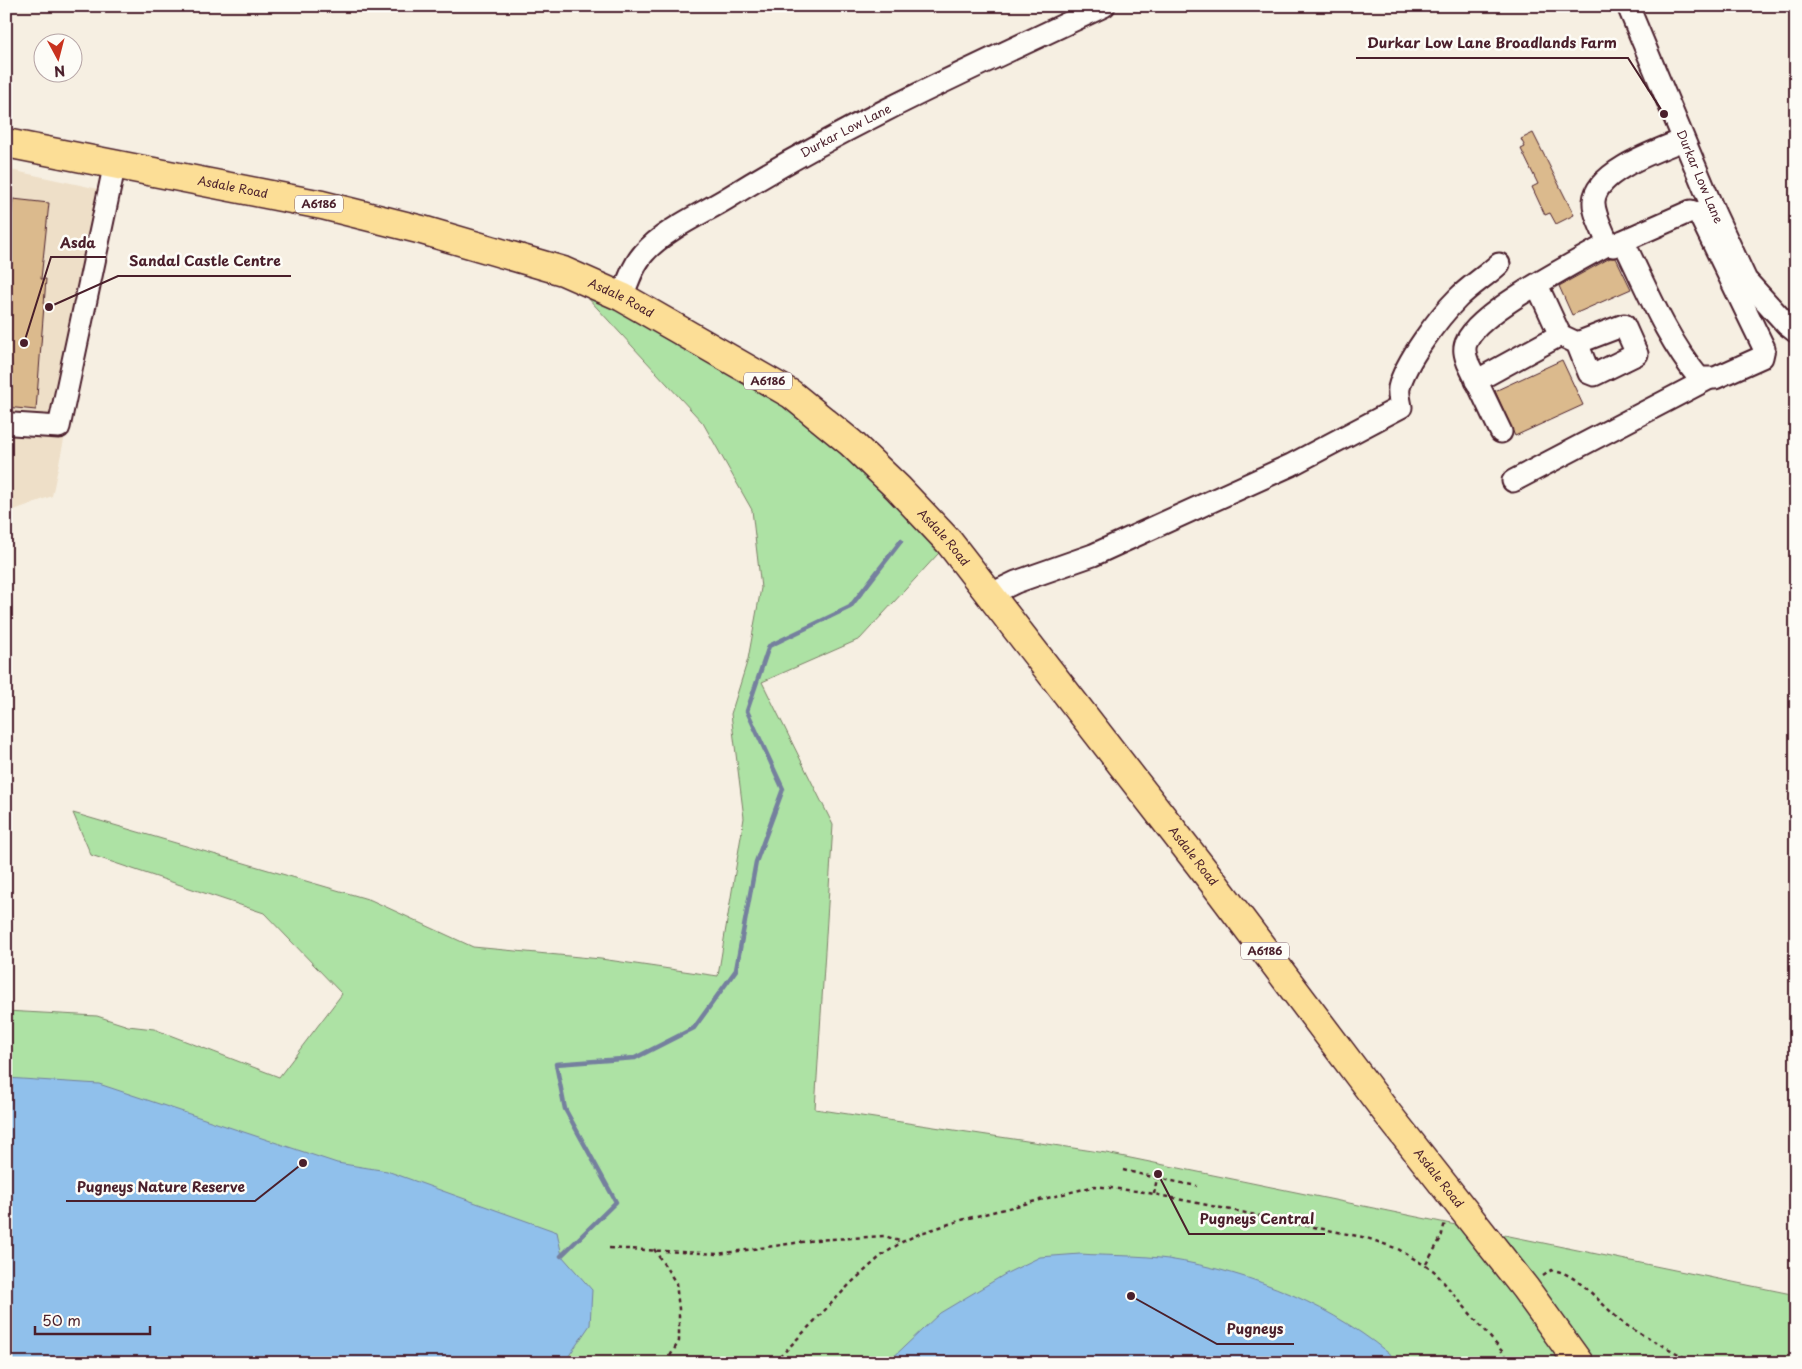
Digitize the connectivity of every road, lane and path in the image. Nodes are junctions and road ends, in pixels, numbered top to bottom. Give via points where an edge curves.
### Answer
1 (1104, 6) edge
2 (1628, 6) edge
3 (1683, 140) junction
4 (6, 143) edge
5 (115, 164) junction
6 (1616, 243) junction
7 (1500, 264) dead end
8 (1537, 285) junction
9 (622, 297) junction
10 (1796, 332) edge
11 (1708, 379) junction
12 (1476, 380) junction
13 (13, 424) dead end
14 (1501, 432) dead end
15 (1513, 481) dead end
16 (988, 595) junction
17 (1122, 1170) dead end
18 (1158, 1178) junction
19 (1197, 1186) dead end
20 (1154, 1194) junction
21 (1446, 1220) dead end
22 (902, 1242) junction
23 (609, 1248) dead end
24 (654, 1249) junction
25 (1426, 1265) junction
26 (1525, 1288) junction
27 (666, 1363) edge
28 (774, 1363) edge
29 (1512, 1363) edge
30 (1579, 1363) edge
31 (1688, 1363) edge

1 - 9 street, Durkar Low Lane via 939,84 760,178 644,253
2 - 3 street, Durkar Low Lane
3 - 6 street via 1614,173 1596,192 1594,203
3 - 10 street, Durkar Low Lane via 1746,280
4 - 5 main road, Asdale Road / A6186
5 - 9 main road, Asdale Road / A6186 via 322,205 413,228 563,271
5 - 13 street via 59,427
6 - 8 street
6 - 11 street via 1688,365 1699,378
6 - 11 street via 1690,211 1699,214 1764,348 1762,357
7 - 16 street via 1459,297 1440,318 1409,364 1398,390 1401,407 1291,465 1093,555
8 - 12 street via 1476,328 1466,341 1464,352
8 - 12 street via 1568,339
9 - 16 main road, Asdale Road / A6186 via 791,394 851,443 898,488 948,542
11 - 15 street
12 - 14 street
16 - 26 main road, Asdale Road / A6186
17 - 18 path
18 - 19 path
18 - 20 path
20 - 22 path via 1095,1186 965,1219
20 - 25 path via 1367,1238 1398,1249
21 - 25 path via 1441,1238
22 - 24 path via 885,1236 816,1240 718,1254
22 - 28 path via 851,1283
23 - 24 path
24 - 27 path via 676,1283 679,1309 679,1341
25 - 29 path
26 - 30 main road, Asdale Road / A6186
26 - 31 path via 1552,1270 1570,1275 1629,1327 1684,1357

